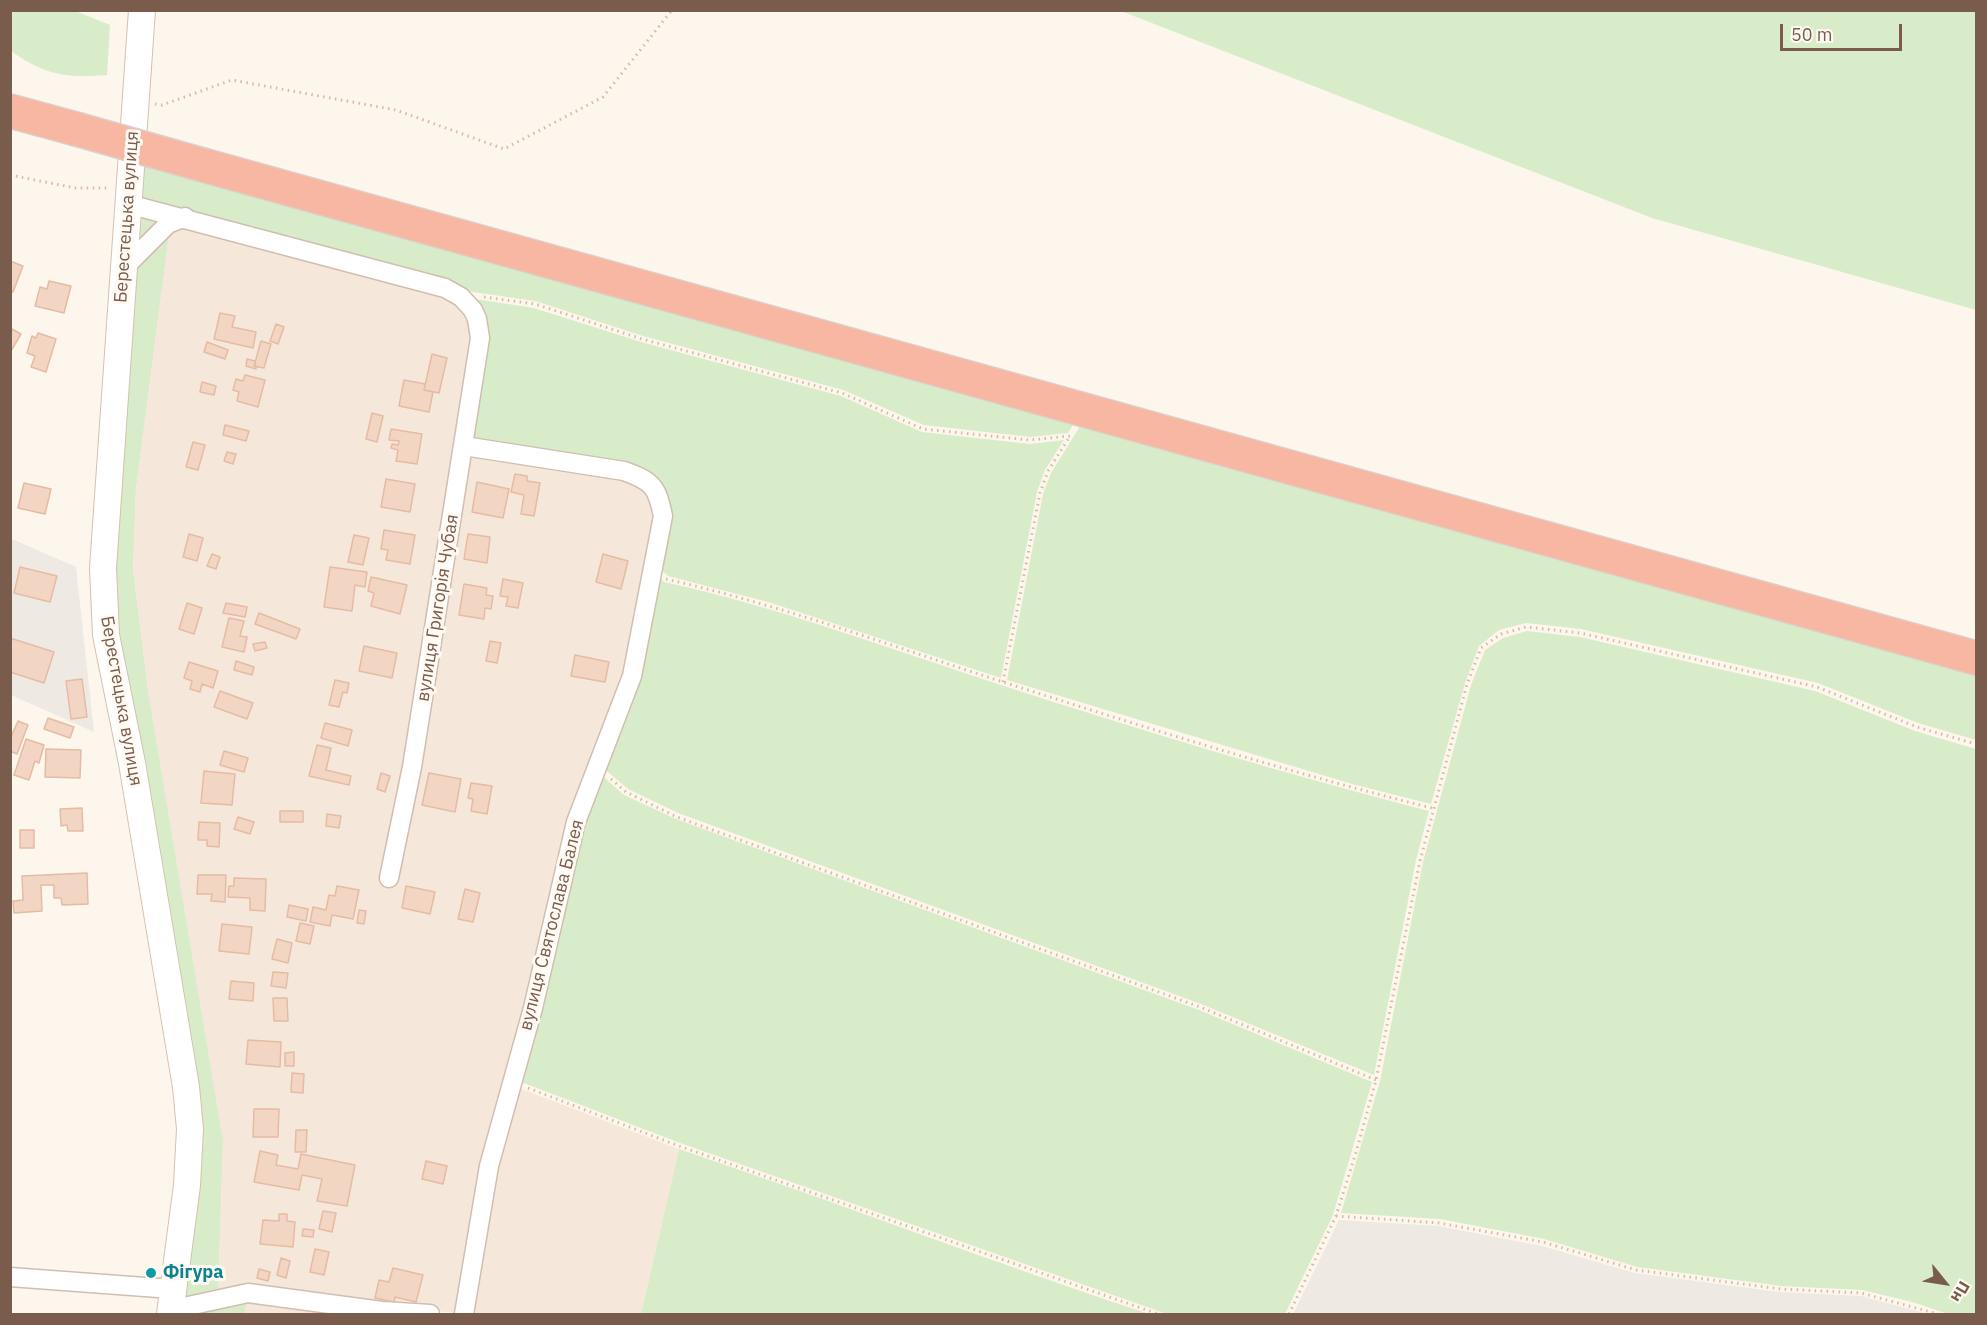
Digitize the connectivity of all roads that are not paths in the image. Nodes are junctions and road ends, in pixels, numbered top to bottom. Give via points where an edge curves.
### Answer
1 (142, 10) edge
2 (10, 111) edge
3 (129, 196) junction
4 (185, 218) junction
5 (124, 268) junction
6 (464, 446) junction
7 (1977, 658) edge
8 (389, 878) dead end
9 (10, 1277) edge
10 (171, 1304) edge
11 (430, 1314) edge
12 (464, 1314) edge

1 - 3 main road, Берестецька вулиця
2 - 7 highway, bridge via 1078,423
3 - 4 street
3 - 5 main road, Берестецька вулиця
4 - 5 street via 168,224
4 - 6 street, вулиця Григорія Чубая via 454,292 473,310 480,338
5 - 10 main road, Берестецька вулиця via 102,568 106,635 132,763 190,1129 187,1185
6 - 8 street, вулиця Григорія Чубая via 412,767
6 - 12 street, вулиця Святослава Балея via 624,471 645,479 658,492 663,516 632,676 576,822 533,1008 489,1166
9 - 10 street
10 - 11 street via 248,1293

